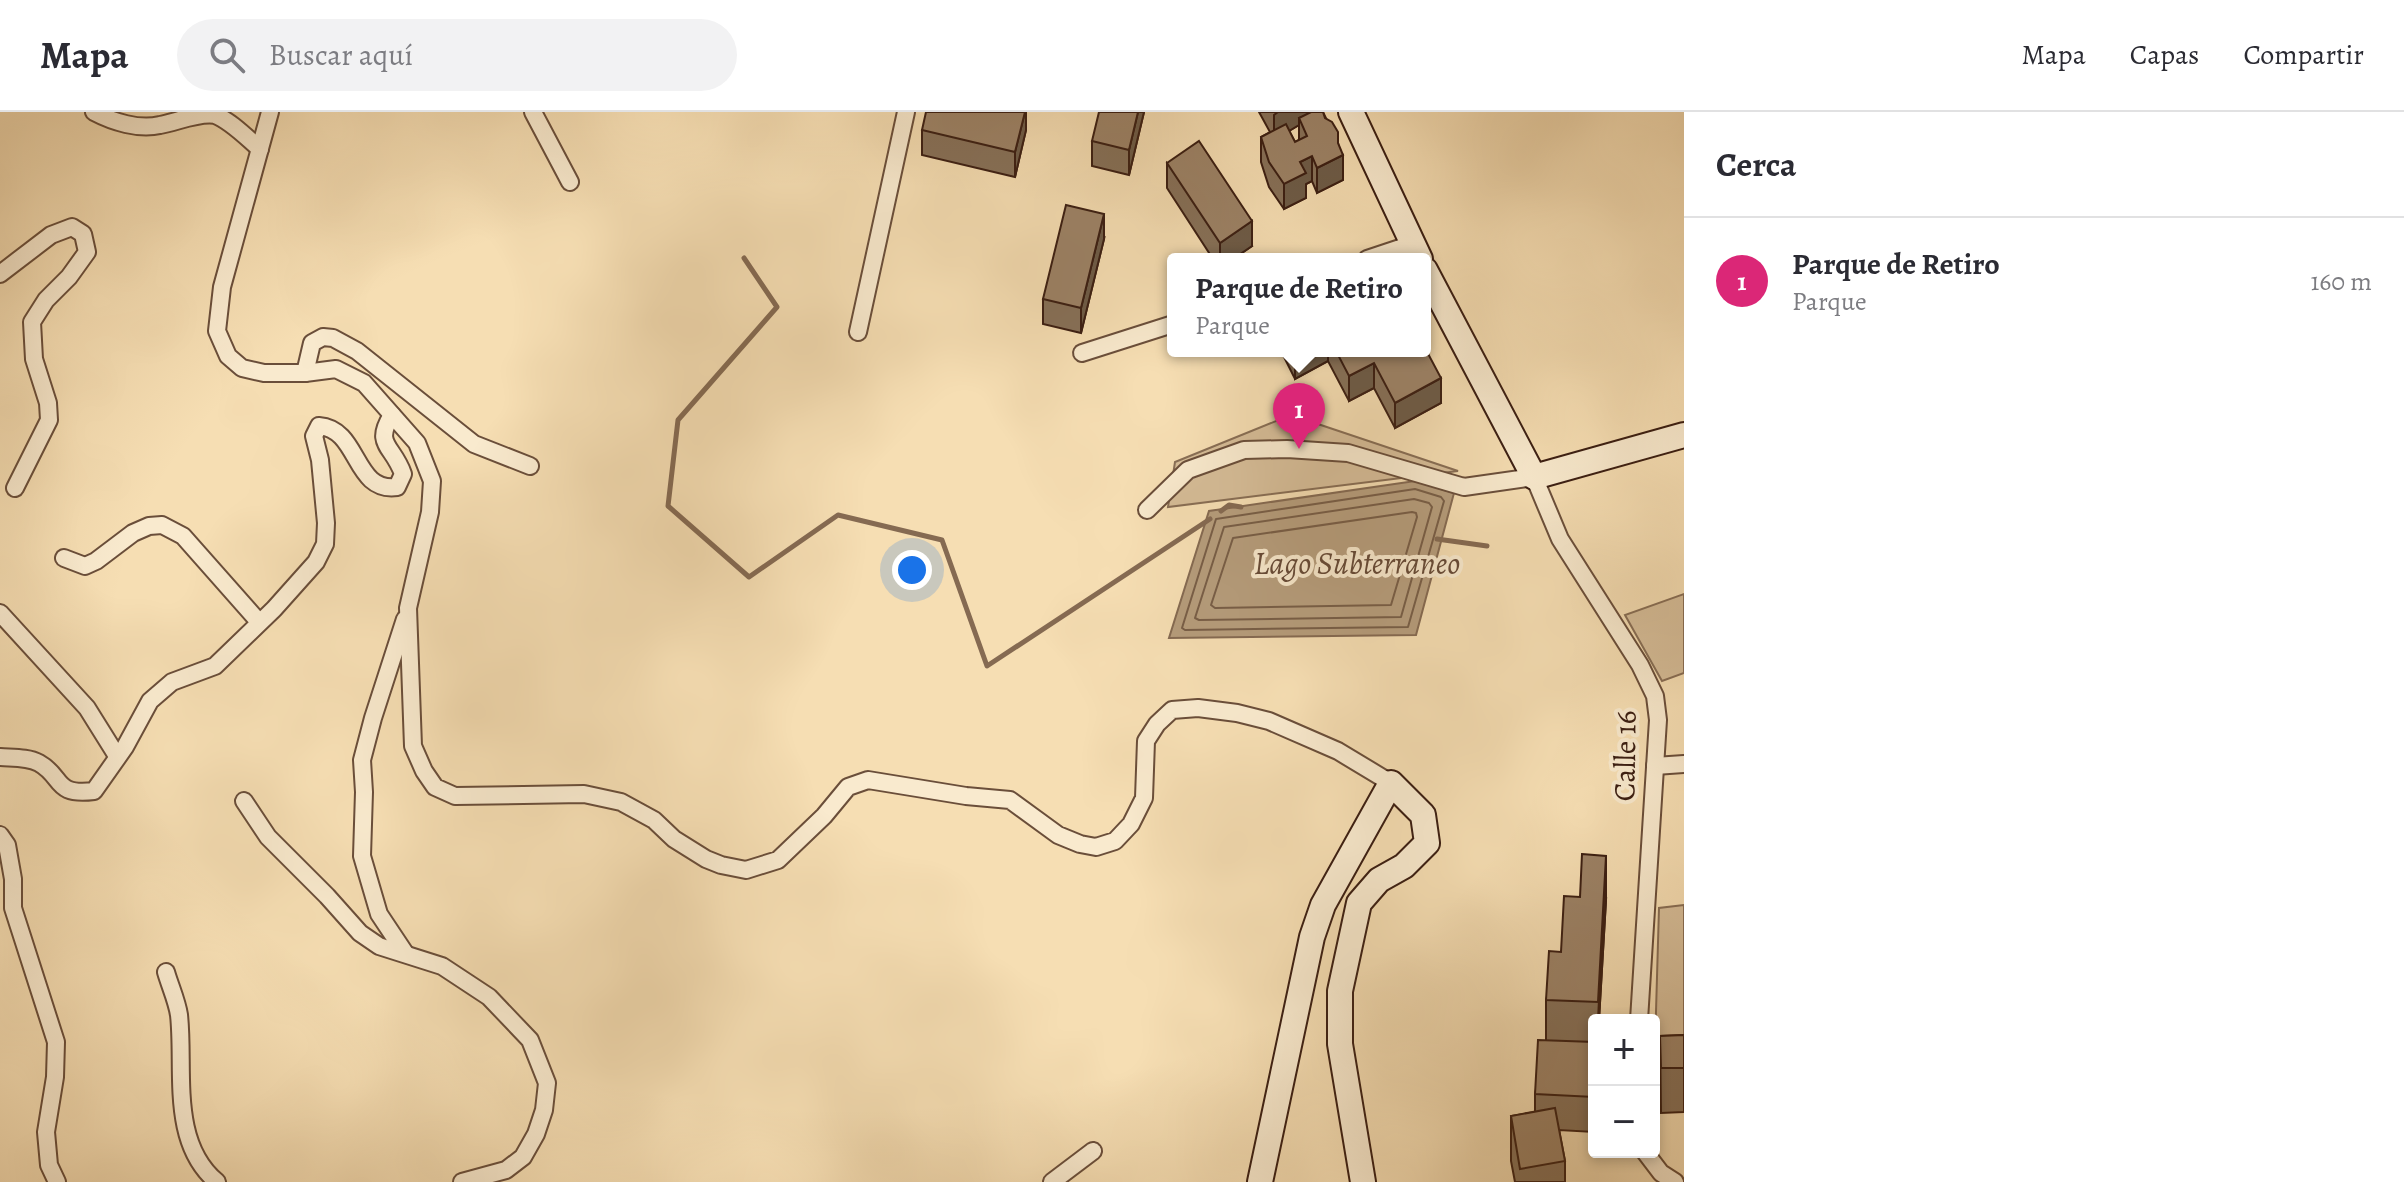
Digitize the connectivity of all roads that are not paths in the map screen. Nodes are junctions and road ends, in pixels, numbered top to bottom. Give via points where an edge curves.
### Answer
1 (94, 112) edge
2 (270, 112) edge
3 (533, 112) edge
4 (906, 112) edge
5 (1351, 112) edge
6 (260, 149) junction
7 (570, 182) dead end
8 (1416, 251) edge
9 (0, 274) edge
10 (1431, 281) edge
11 (1167, 326) edge
12 (858, 332) dead end
13 (1082, 353) dead end
14 (305, 373) junction
15 (392, 415) junction
16 (1684, 435) edge
17 (530, 466) dead end
18 (1534, 477) junction
19 (15, 488) dead end
20 (1147, 510) dead end
21 (64, 558) dead end
22 (408, 608) junction
23 (0, 613) edge
24 (259, 622) junction
25 (117, 756) junction
26 (0, 757) edge
27 (1684, 764) edge
28 (1655, 766) junction
29 (1391, 783) junction
30 (244, 801) dead end
31 (0, 835) edge
32 (6, 906) edge
33 (405, 953) junction
34 (166, 972) dead end
35 (1639, 1014) edge
36 (1093, 1151) dead end
37 (1650, 1158) edge
38 (57, 1182) edge
39 (217, 1182) edge
40 (462, 1182) edge
41 (1052, 1182) edge
42 (1260, 1182) edge
43 (1363, 1182) edge
44 (1675, 1182) edge

1 - 6 street via 126,124 157,126 211,114
2 - 6 street
3 - 7 street
4 - 12 street
5 - 8 street
6 - 14 street via 222,287 217,331 228,356 242,368
9 - 19 street via 51,235 72,227 83,234 87,252 32,322 34,359 49,420
10 - 18 street
11 - 13 street
14 - 15 street via 336,369 364,383
14 - 17 street via 312,343 333,338 357,351 474,444
15 - 22 street via 417,443 432,481
15 - 24 street via 383,441 403,474 397,487 374,483 348,442 329,426 319,426 314,436 325,544 316,562
16 - 18 street
18 - 20 street via 1464,487 1348,453 1244,450 1188,470
18 - 28 street, Calle 16 via 1560,539 1655,696
21 - 24 street via 85,566 133,533 162,525 183,536
22 - 29 street via 413,746 435,787 455,796 584,794 621,802 685,846 721,865 746,870 778,860 848,787 868,780 1010,800 1058,835 1080,844 1096,847 1115,841 1144,798 1146,741 1172,710 1198,708 1269,721 1338,751
22 - 33 street via 362,760 362,856 379,914
23 - 25 street via 87,708
24 - 25 street via 215,666 172,682 150,701
25 - 26 street via 94,791 82,792 63,788 42,764
27 - 28 street
28 - 35 street, Calle 16
29 - 42 street via 1323,905 1312,937
29 - 43 street via 1423,815 1427,843 1404,866 1379,880 1359,903 1340,991 1340,1044
30 - 33 street via 268,837 360,933 379,946
31 - 32 street via 13,879
32 - 38 street via 56,1042 46,1132 49,1165
33 - 40 street via 442,966 489,997 530,1040 547,1083 544,1110 523,1157 506,1170
34 - 39 street via 179,1012 182,1109 195,1154
36 - 41 street
37 - 44 street

